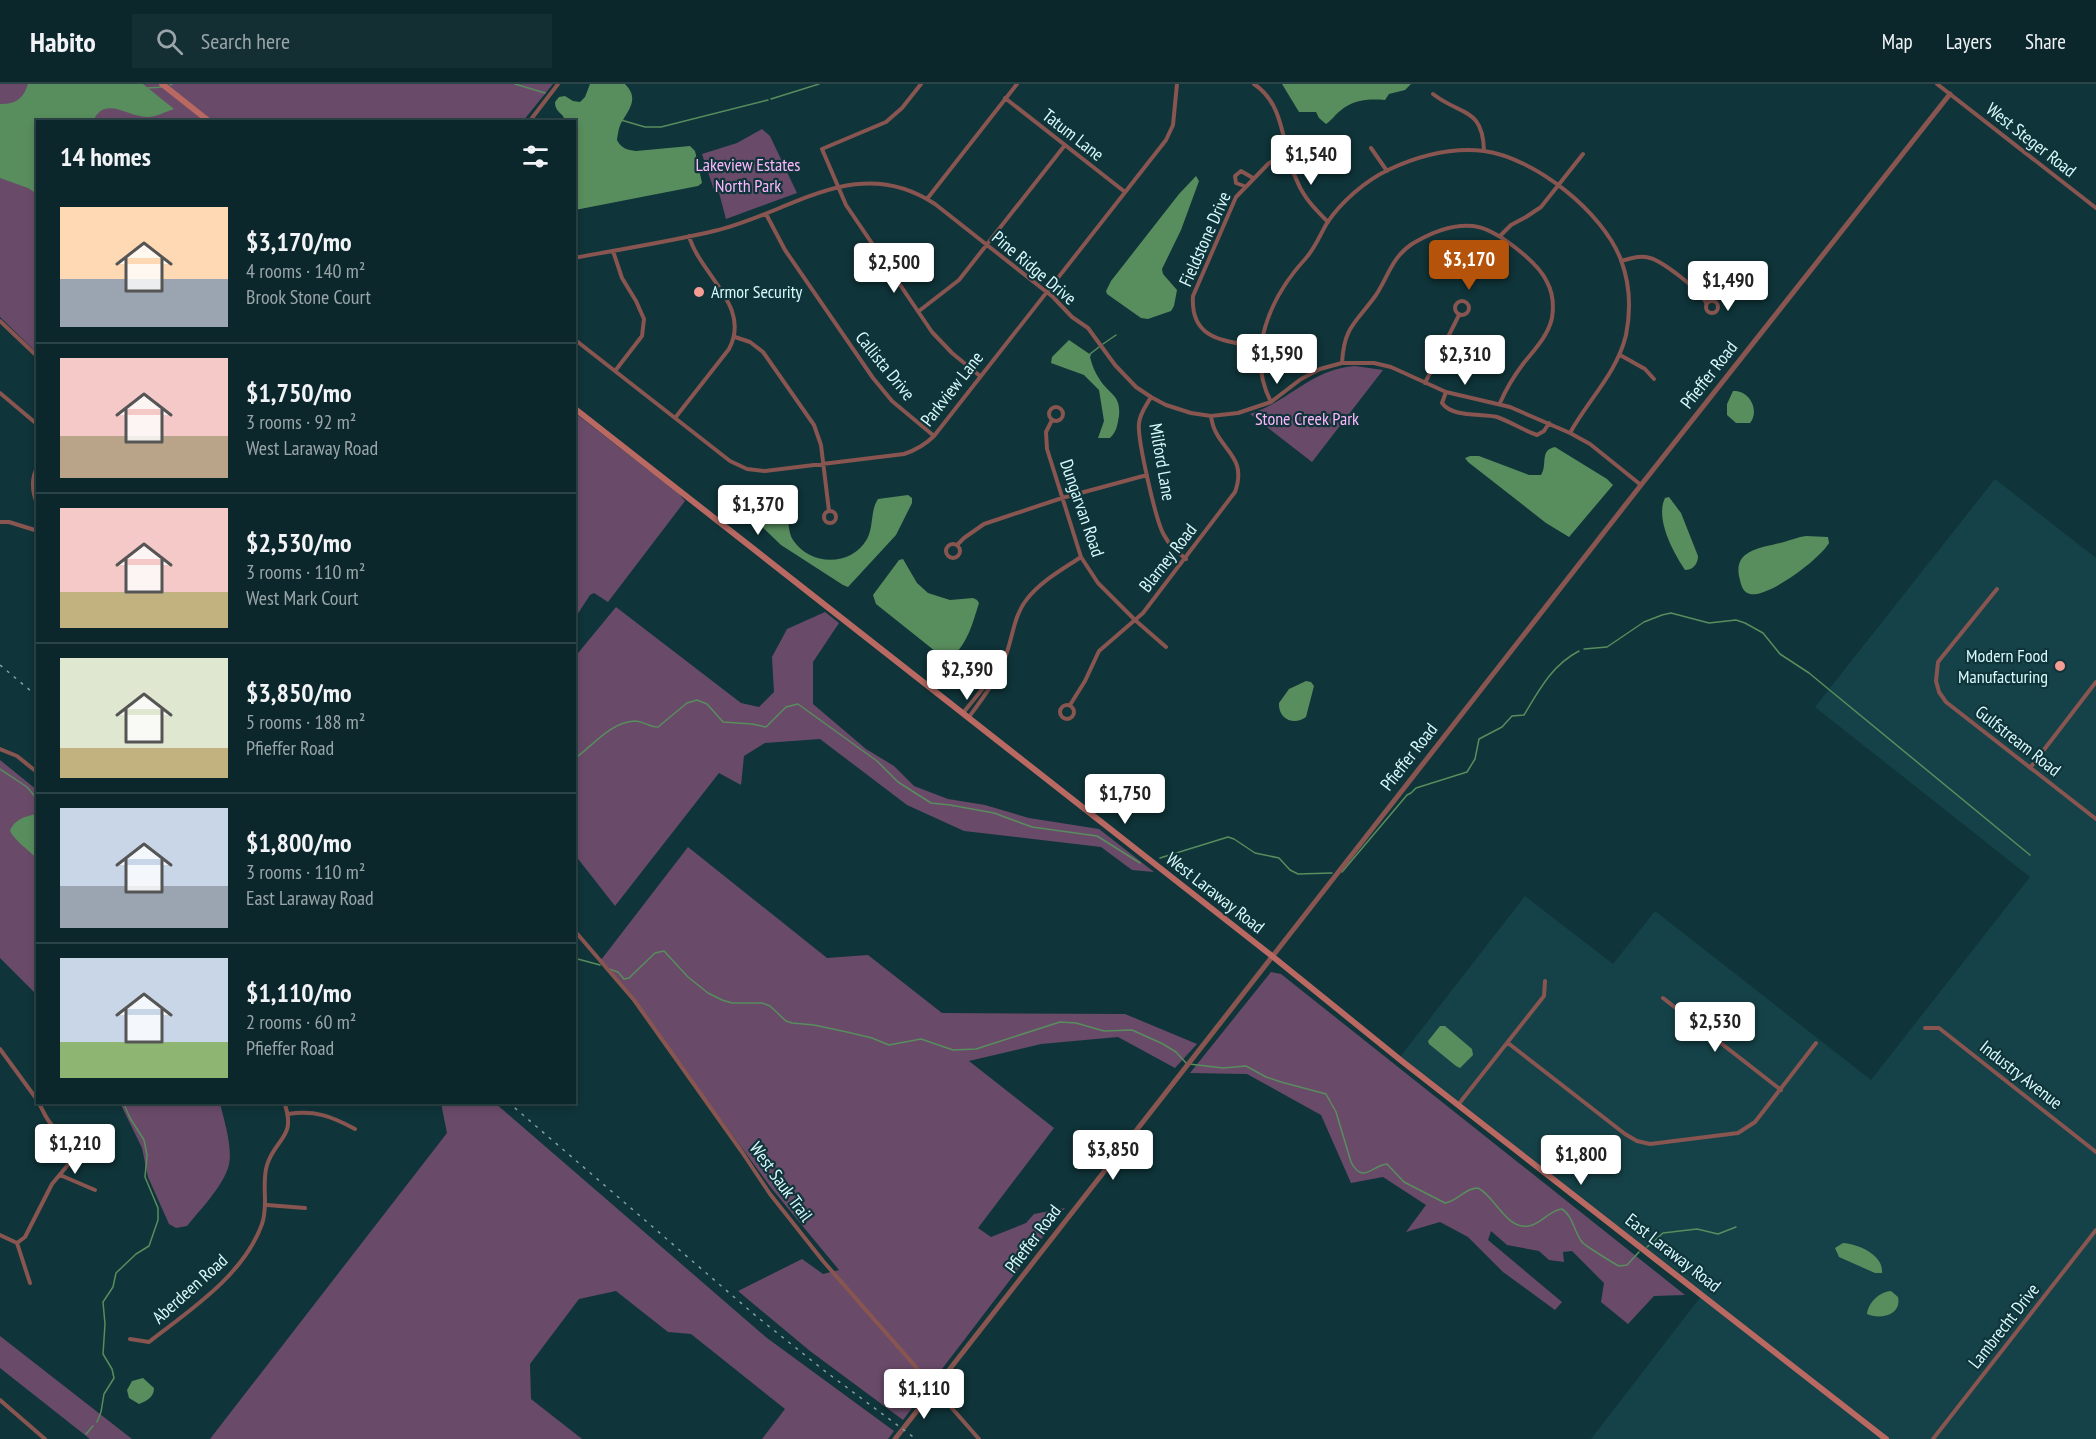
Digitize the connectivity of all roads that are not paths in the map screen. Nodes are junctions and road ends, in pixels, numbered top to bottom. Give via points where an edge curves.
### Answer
1 (162, 84) edge
2 (558, 84) edge
3 (921, 84) edge
4 (1017, 84) edge
5 (1177, 84) edge
6 (1254, 84) edge
7 (1937, 84) edge
8 (1433, 93) dead end
9 (1950, 94) junction
10 (1005, 98) junction
11 (207, 120) edge
12 (531, 120) edge
13 (1065, 146) junction
14 (1371, 148) dead end
15 (1484, 151) junction
16 (1288, 154) junction
17 (1583, 154) dead end
18 (1387, 171) junction
19 (1253, 178) junction
20 (1558, 185) junction
21 (838, 186) junction
22 (1244, 186) junction
23 (1125, 192) junction
24 (927, 199) junction
25 (2096, 208) edge
26 (766, 213) junction
27 (1328, 222) junction
28 (689, 236) junction
29 (1500, 236) junction
30 (987, 245) junction
31 (613, 251) junction
32 (576, 258) edge
33 (1621, 261) junction
34 (1047, 292) junction
35 (1706, 303) dead end
36 (918, 311) junction
37 (1459, 315) dead end
38 (0, 321) edge
39 (735, 337) junction
40 (576, 341) edge
41 (1261, 348) junction
42 (36, 355) edge
43 (1620, 355) junction
44 (1342, 363) junction
45 (615, 371) junction
46 (980, 376) junction
47 (1654, 379) dead end
48 (1425, 383) junction
49 (1446, 392) junction
50 (0, 393) edge
51 (1151, 398) junction
52 (1270, 402) junction
53 (1500, 403) junction
54 (576, 410) edge
55 (1211, 416) junction
56 (675, 418) junction
57 (1052, 420) dead end
58 (36, 423) edge
59 (1549, 423) junction
60 (1570, 433) junction
61 (934, 436) junction
62 (824, 464) junction
63 (36, 471) edge
64 (1148, 475) junction
65 (1641, 485) junction
66 (1062, 498) junction
67 (36, 501) edge
68 (829, 511) dead end
69 (0, 522) edge
70 (36, 530) edge
71 (957, 545) dead end
72 (1081, 557) junction
73 (1186, 559) junction
74 (1997, 589) dead end
75 (1135, 620) junction
76 (1166, 647) dead end
77 (2096, 682) edge
78 (1070, 705) dead end
79 (966, 715) junction
80 (0, 749) edge
81 (2030, 768) junction
82 (36, 771) edge
83 (2096, 819) edge
84 (576, 932) edge
85 (1272, 956) junction
86 (1545, 981) dead end
87 (1663, 998) dead end
88 (1925, 1028) dead end
89 (1508, 1043) junction
90 (1816, 1043) dead end
91 (0, 1049) edge
92 (1781, 1090) junction
93 (36, 1099) edge
94 (39, 1104) edge
95 (285, 1104) edge
96 (1458, 1105) junction
97 (288, 1114) junction
98 (355, 1129) dead end
99 (2096, 1152) edge
100 (60, 1175) junction
101 (95, 1190) dead end
102 (267, 1205) junction
103 (305, 1208) dead end
104 (2096, 1230) edge
105 (0, 1235) edge
106 (17, 1243) junction
107 (30, 1283) dead end
108 (130, 1339) dead end
109 (934, 1387) junction
110 (0, 1400) edge
111 (45, 1439) edge
112 (895, 1439) edge
113 (979, 1439) edge
114 (1886, 1439) edge
115 (1933, 1439) edge

1 - 11 main road
2 - 12 street
3 - 21 street via 886,122 822,149
4 - 10 street
5 - 23 street, Parkview Lane via 1170,134
6 - 16 street via 1277,112
7 - 9 street, West Steger Road
8 - 15 street via 1475,118 1483,133
9 - 25 street, West Steger Road
9 - 65 street, Pfieffer Road
10 - 13 street, Tatum Lane
10 - 24 street
13 - 23 street, Tatum Lane
13 - 30 street
14 - 18 street
15 - 18 street via 1441,151
15 - 20 street via 1517,160
16 - 19 street, Fieldstone Drive via 1269,163
16 - 27 street via 1308,202
17 - 20 street
18 - 27 street via 1366,183
19 - 22 street, Fieldstone Drive
19 - 22 street via 1241,171 1235,176 1236,183
20 - 29 street via 1541,207 1510,225
20 - 33 street via 1601,226
21 - 24 street, Pine Ridge Drive via 883,183
21 - 26 street, Pine Ridge Drive
21 - 36 street via 846,205
22 - 41 street, Fieldstone Drive via 1193,296 1192,309 1205,332 1217,339
23 - 34 street, Parkview Lane
24 - 30 street, Pine Ridge Drive
26 - 28 street, Pine Ridge Drive
26 - 61 street, Callista Drive via 785,250 873,378 896,405
27 - 41 street via 1277,297
28 - 31 street, Pine Ridge Drive
28 - 39 street via 731,306
29 - 44 street via 1480,227 1460,225 1412,244 1397,257 1376,295 1349,329 1343,342
29 - 53 street via 1540,272 1548,283 1553,304 1548,330
30 - 34 street, Pine Ridge Drive
30 - 36 street via 956,283
31 - 32 street, Pine Ridge Drive
31 - 45 street via 622,278 644,319 642,336
33 - 35 street via 1638,256 1658,261 1697,291
33 - 43 street via 1629,306
34 - 46 street, Parkview Lane
34 - 51 street, Pine Ridge Drive via 1088,328 1115,365
36 - 46 street via 945,347
37 - 48 street
38 - 42 street
39 - 56 street
39 - 62 street via 750,342 766,356 814,425
40 - 45 street, Parkview Lane
41 - 52 street via 1260,374
43 - 47 street
43 - 60 street
44 - 48 street, Pine Ridge Drive via 1384,365
44 - 52 street, Pine Ridge Drive via 1311,374
45 - 56 street, Parkview Lane
46 - 61 street, Parkview Lane
48 - 49 street, Pine Ridge Drive
49 - 53 street, Pine Ridge Drive
49 - 59 street via 1442,403 1454,411 1496,417 1537,435
50 - 58 street
51 - 55 street, Pine Ridge Drive
51 - 64 street, Milford Lane via 1139,425
52 - 55 street, Pine Ridge Drive via 1238,413
53 - 59 street, Pine Ridge Drive
54 - 79 main road, West Laraway Road
55 - 73 street, Blarney Road via 1215,434 1236,461 1237,487 1233,498
56 - 62 street, Parkview Lane via 730,461 747,469
57 - 66 street, Dungarvan Road via 1046,443
59 - 60 street, Pine Ridge Drive
60 - 65 street, Pine Ridge Drive
61 - 62 street, Parkview Lane via 904,454
62 - 68 street
63 - 67 street via 32,482
64 - 66 street
64 - 73 street, Milford Lane via 1162,534
65 - 85 street, Pfieffer Road
66 - 71 street via 984,524
66 - 72 street, Dungarvan Road
69 - 70 street
72 - 75 street, Dungarvan Road via 1098,583
72 - 79 street via 1044,582 1022,605 990,690
73 - 75 street, Blarney Road
74 - 81 street, Gulfstream Road via 1938,662 1936,681 1946,702
75 - 76 street, Dungarvan Road
75 - 78 street, Blarney Road via 1099,651
77 - 81 street
79 - 85 main road, West Laraway Road
80 - 82 street via 17,756
81 - 83 street, Gulfstream Road
84 - 109 street, West Sauk Trail via 634,1000 770,1194 822,1261
85 - 96 main road, East Laraway Road
85 - 109 street, Pfieffer Road
86 - 89 street via 1544,996
87 - 92 street
88 - 99 street, Industry Avenue via 1939,1028
89 - 92 street via 1625,1134 1650,1144 1738,1133 1755,1122
89 - 96 street
90 - 92 street
91 - 93 street
94 - 100 street via 72,1151 72,1160
95 - 97 street
96 - 114 main road, East Laraway Road
97 - 98 street via 332,1116
97 - 102 street, Aberdeen Road via 288,1129 270,1155 266,1171
100 - 101 street
100 - 106 street
102 - 103 street
102 - 108 street, Aberdeen Road via 252,1244 207,1296 149,1342
104 - 115 street, Lambrecht Drive
105 - 106 street
106 - 107 street
109 - 112 street, Pfieffer Road
109 - 113 street, West Sauk Trail
110 - 111 street

